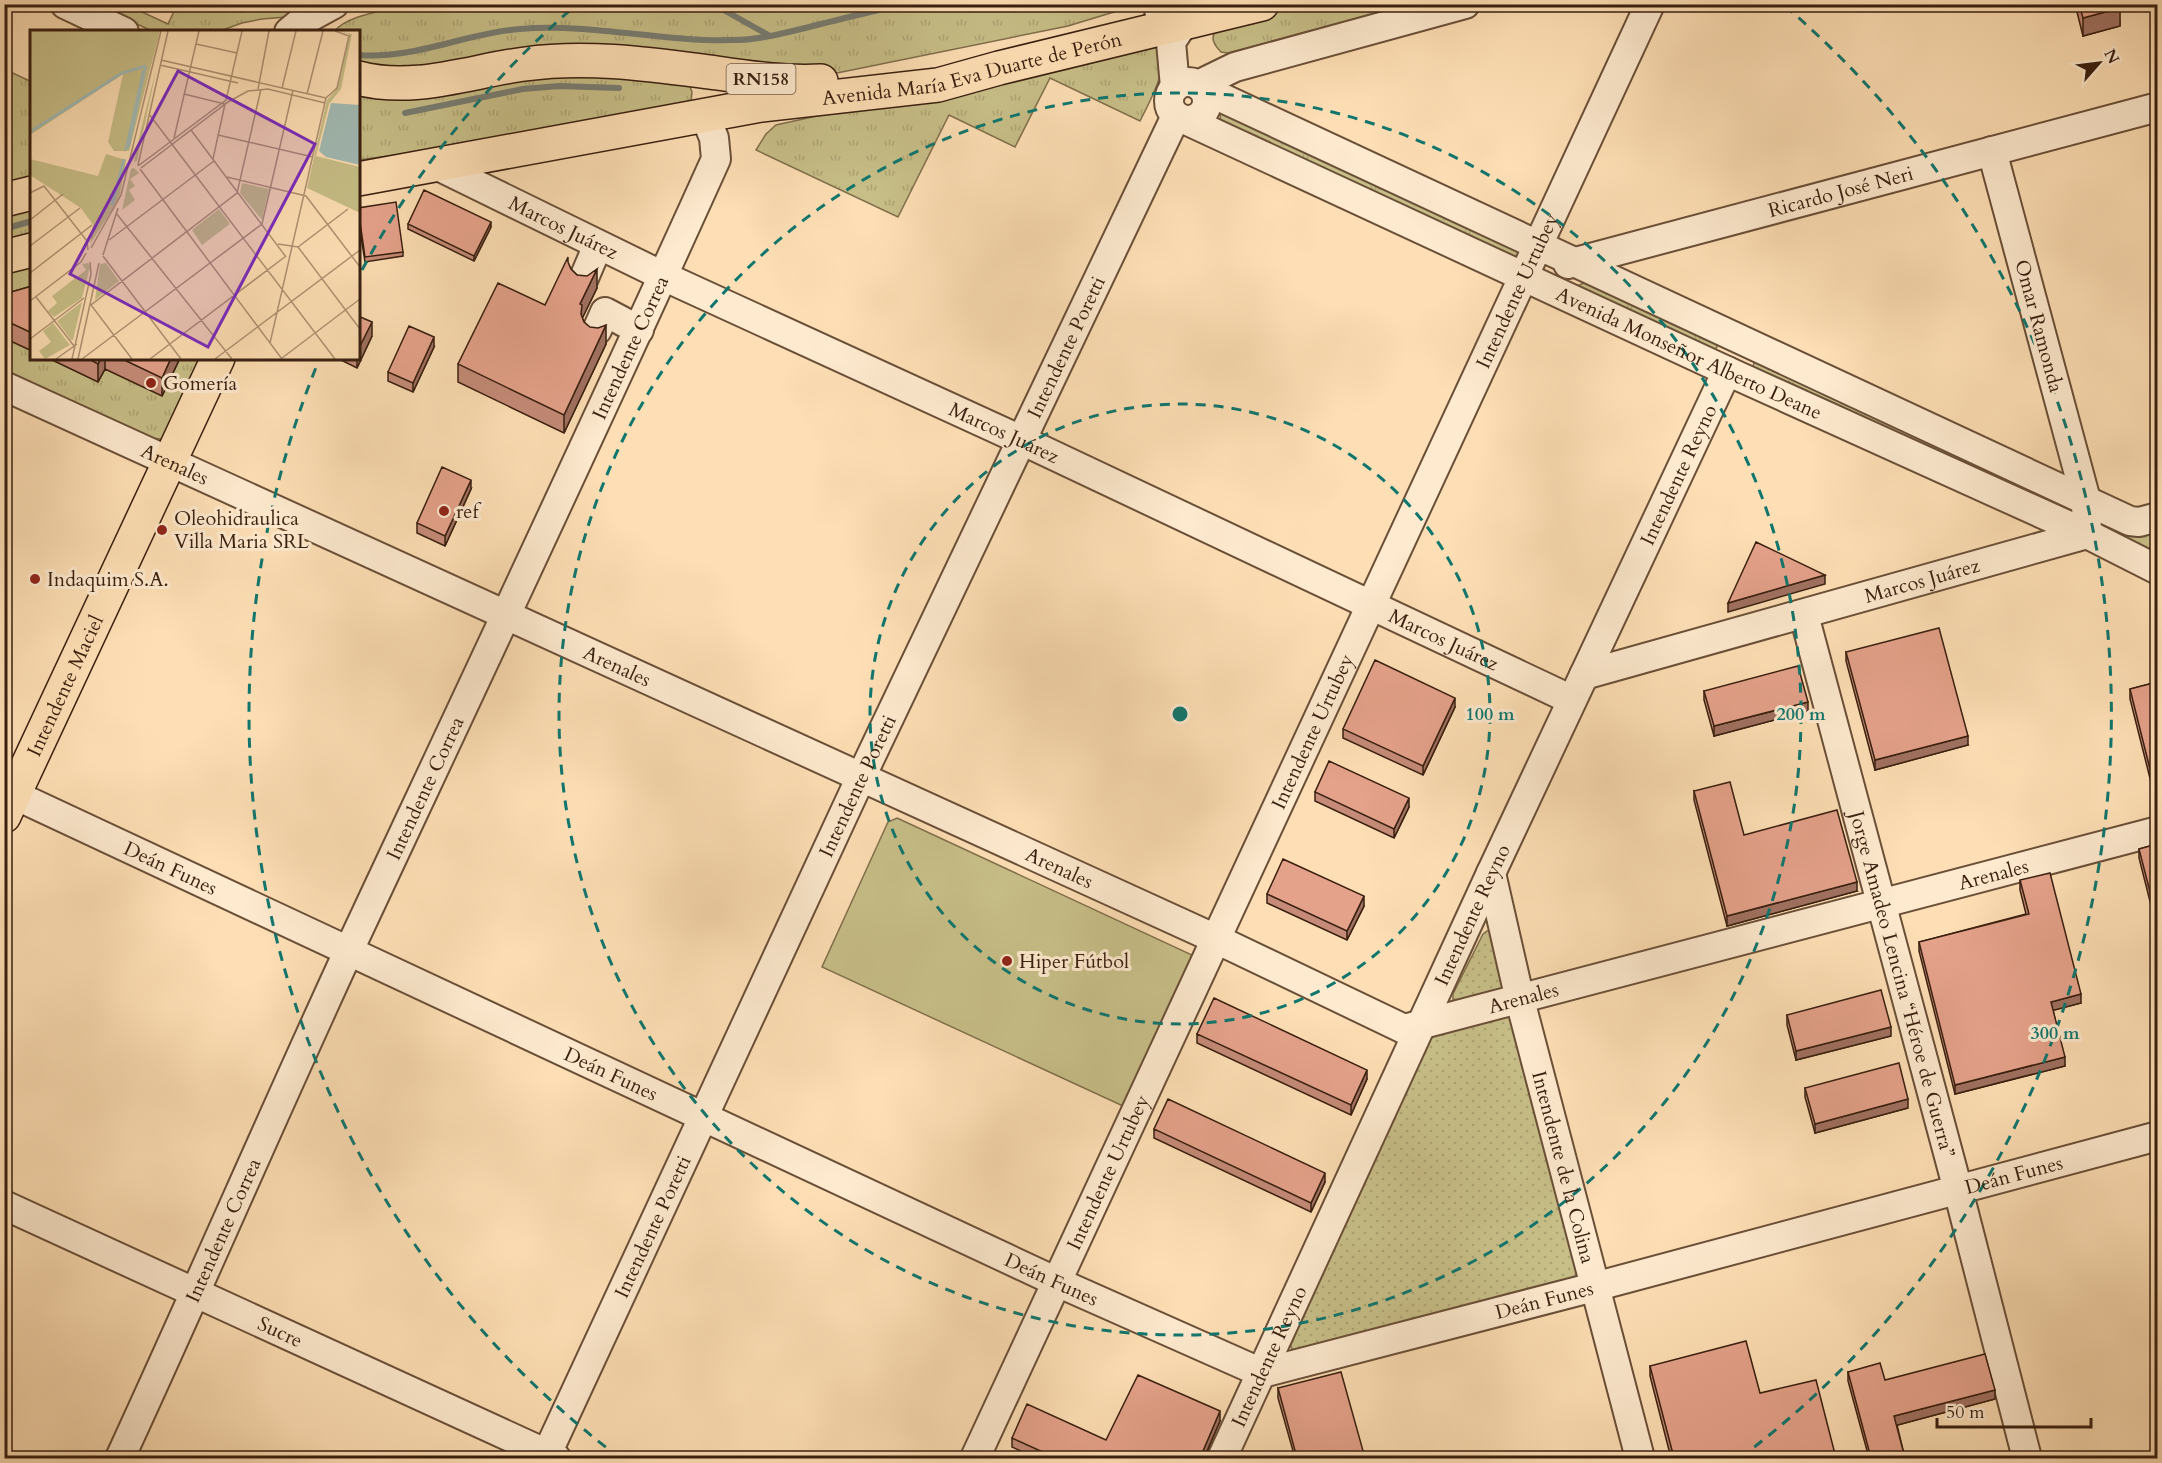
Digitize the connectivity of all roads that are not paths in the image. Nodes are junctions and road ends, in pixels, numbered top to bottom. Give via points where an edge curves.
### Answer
1 (65, 4) edge
2 (334, 4) edge
3 (1465, 4) edge
4 (1650, 4) edge
5 (1249, 6) edge
6 (1174, 10) edge
7 (298, 25) edge
8 (120, 30) edge
9 (703, 72) junction
10 (360, 78) edge
11 (1192, 86) junction
12 (2157, 107) edge
13 (705, 116) junction
14 (1182, 118) junction
15 (1992, 151) junction
16 (436, 165) junction
17 (360, 179) edge
18 (30, 194) edge
19 (4, 200) edge
20 (598, 245) junction
21 (1538, 245) junction
22 (30, 251) edge
23 (4, 258) edge
24 (1576, 262) junction
25 (663, 276) junction
26 (1524, 276) junction
27 (584, 278) edge
28 (597, 330) edge
29 (639, 330) junction
30 (217, 360) edge
31 (1727, 371) junction
32 (4, 386) edge
33 (1022, 440) junction
34 (171, 462) junction
35 (2086, 500) junction
36 (2148, 520) edge
37 (2087, 534) junction
38 (2157, 570) edge
39 (1371, 606) junction
40 (1804, 615) junction
41 (507, 616) junction
42 (1578, 687) junction
43 (861, 777) junction
44 (8, 800) edge
45 (2157, 831) edge
46 (1491, 873) junction
47 (1882, 904) junction
48 (1216, 939) junction
49 (349, 951) junction
50 (1520, 1000) junction
51 (1420, 1026) junction
52 (703, 1117) junction
53 (2157, 1136) edge
54 (1958, 1190) junction
55 (4, 1205) edge
56 (1057, 1282) junction
57 (1594, 1287) junction
58 (196, 1293) junction
59 (1262, 1373) junction
60 (550, 1457) edge
61 (120, 1458) edge
62 (975, 1458) edge
63 (1222, 1458) edge
64 (1640, 1458) edge
65 (2027, 1458) edge

1 - 8 street
2 - 7 street
3 - 11 street via 1235,67
4 - 21 street, Intendente Urtubey
5 - 6 main road, Avenida María Eva Duarte de Perón / RN158
6 - 9 main road, Avenida María Eva Duarte de Perón / RN158 via 855,78 805,82
6 - 11 street via 1190,39
6 - 13 main road, Avenida María Eva Duarte de Perón / RN158 via 938,85 761,105
9 - 10 main road, Avenida María Eva Duarte de Perón / RN158 via 568,60 414,83
9 - 13 main road via 710,85 711,100
11 - 14 street via 1168,99
11 - 21 street, Avenida Monseñor Alberto Deane
12 - 15 street, Ricardo José Neri
13 - 16 main road, Avenida María Eva Duarte de Perón / RN158
13 - 25 street, Intendente Correa via 714,138 716,159
14 - 26 street, Avenida Monseñor Alberto Deane
14 - 33 street, Intendente Poretti
15 - 24 street, Ricardo José Neri
15 - 35 street, Omar Ramonda
16 - 17 main road, Avenida María Eva Duarte de Perón / RN158
16 - 20 street, Marcos Juárez
18 - 19 main road
20 - 25 street, Marcos Juárez
20 - 27 street
21 - 24 street, Avenida Monseñor Alberto Deane
21 - 26 street, Intendente Urtubey
22 - 23 main road
24 - 26 street, Ricardo José Neri
24 - 35 street, Avenida Monseñor Alberto Deane
25 - 29 street, Intendente Correa
25 - 33 street, Marcos Juárez
26 - 31 street, Avenida Monseñor Alberto Deane
26 - 39 street, Intendente Urtubey
28 - 29 street via 605,312
29 - 41 street, Intendente Correa
30 - 34 main road, Intendente Maciel
31 - 37 street, Avenida Monseñor Alberto Deane
31 - 42 street, Intendente Reyno
32 - 34 street, Arenales
33 - 39 street, Marcos Juárez
33 - 43 street, Intendente Poretti
34 - 41 street, Arenales
34 - 44 main road, Intendente Maciel
35 - 36 street, Avenida Monseñor Alberto Deane via 2130,521
35 - 37 street, Omar Ramonda
37 - 38 street, Avenida Monseñor Alberto Deane
37 - 40 street, Marcos Juárez
39 - 42 street, Marcos Juárez
39 - 48 street, Intendente Urtubey
40 - 42 street, Marcos Juárez
40 - 47 street, Jorge Amadeo Lencina “Héroe de Guerra”
41 - 43 street, Arenales
41 - 49 street, Intendente Correa
42 - 46 street, Intendente Reyno
43 - 48 street, Arenales
43 - 52 street, Intendente Poretti
44 - 49 street, Deán Funes
45 - 47 street, Arenales
46 - 50 street, Intendente de la Colina
46 - 51 street, Intendente Reyno
47 - 50 street, Arenales
47 - 54 street, Jorge Amadeo Lencina “Héroe de Guerra”
48 - 51 street, Arenales via 1404,1029
48 - 56 street, Intendente Urtubey
49 - 52 street, Deán Funes
49 - 58 street, Intendente Correa
50 - 51 street, Arenales
50 - 57 street, Intendente de la Colina
51 - 59 street, Intendente Reyno
52 - 56 street, Deán Funes
52 - 60 street, Intendente Poretti
53 - 54 street, Deán Funes
54 - 57 street, Deán Funes
54 - 65 street, Jorge Amadeo Lencina “Héroe de Guerra”
55 - 58 street, Sucre
56 - 59 street, Deán Funes
56 - 62 street, Intendente Urtubey
57 - 59 street, Deán Funes
57 - 64 street, Intendente de la Colina
58 - 60 street, Sucre
58 - 61 street, Intendente Correa
59 - 63 street, Intendente Reyno

